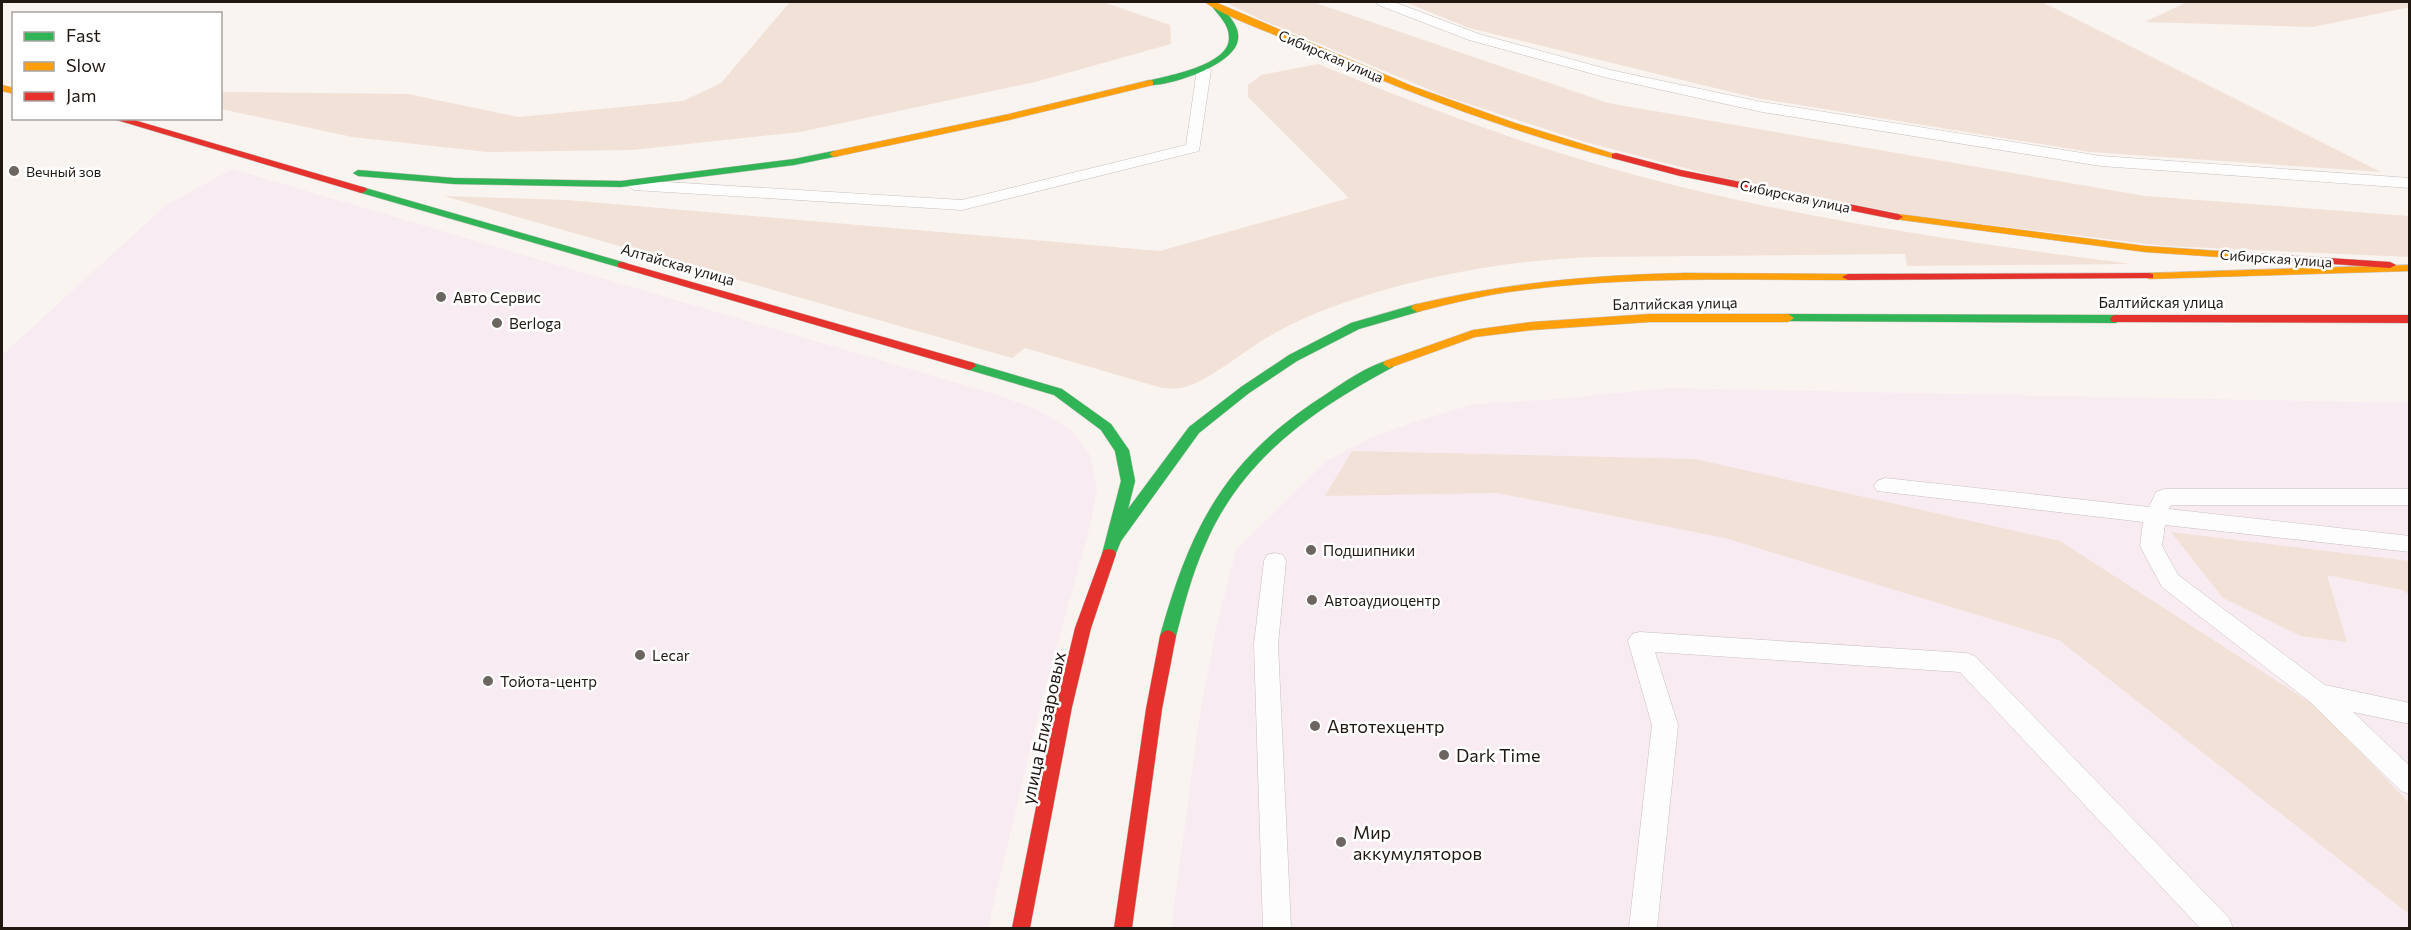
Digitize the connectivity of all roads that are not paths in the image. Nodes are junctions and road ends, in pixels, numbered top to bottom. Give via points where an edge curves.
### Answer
1 (1383, 2) edge
2 (1212, 3) edge
3 (1204, 70) junction
4 (122, 120) edge
5 (278, 165) junction
6 (2409, 183) edge
7 (621, 184) junction
8 (2409, 267) edge
9 (2409, 319) edge
10 (1885, 486) dead end
11 (2409, 497) edge
12 (2155, 517) junction
13 (1114, 539) junction
14 (2409, 544) edge
15 (1275, 561) dead end
16 (2318, 693) junction
17 (2409, 714) edge
18 (2409, 783) edge
19 (1021, 928) edge
20 (1123, 928) edge
21 (1277, 928) edge
22 (1643, 928) edge
23 (2219, 928) edge

1 - 6 lane via 1474,38 1608,74 1762,107 2101,161
2 - 3 main road via 1227,16 1236,36 1235,45
2 - 8 main road, Сибирская улица via 1320,53 1447,103 1555,140 1680,173 1889,216 2002,232 2145,249
3 - 7 main road via 1009,117 794,162
3 - 7 lane via 1193,148 962,206
4 - 5 main road, Алтайская улица
5 - 7 main road via 454,181
5 - 13 main road, Алтайская улица via 1058,392 1100,419 1121,446 1128,481
8 - 13 main road, Балтийская улица via 2168,276 1636,278 1537,284 1439,302 1355,326 1293,358 1245,390 1194,430
9 - 20 main road, Балтийская улица via 1564,321 1474,334 1400,359 1335,391 1293,418 1253,455 1198,539 1170,623 1153,710
10 - 12 lane
11 - 12 lane via 2164,497
12 - 14 lane
12 - 16 lane via 2151,546 2170,581
13 - 19 main road, улица Елизаровых via 1080,640
15 - 21 lane via 1266,644
16 - 17 lane
16 - 18 lane
22 - 23 lane via 1665,725 1640,641 1965,663

